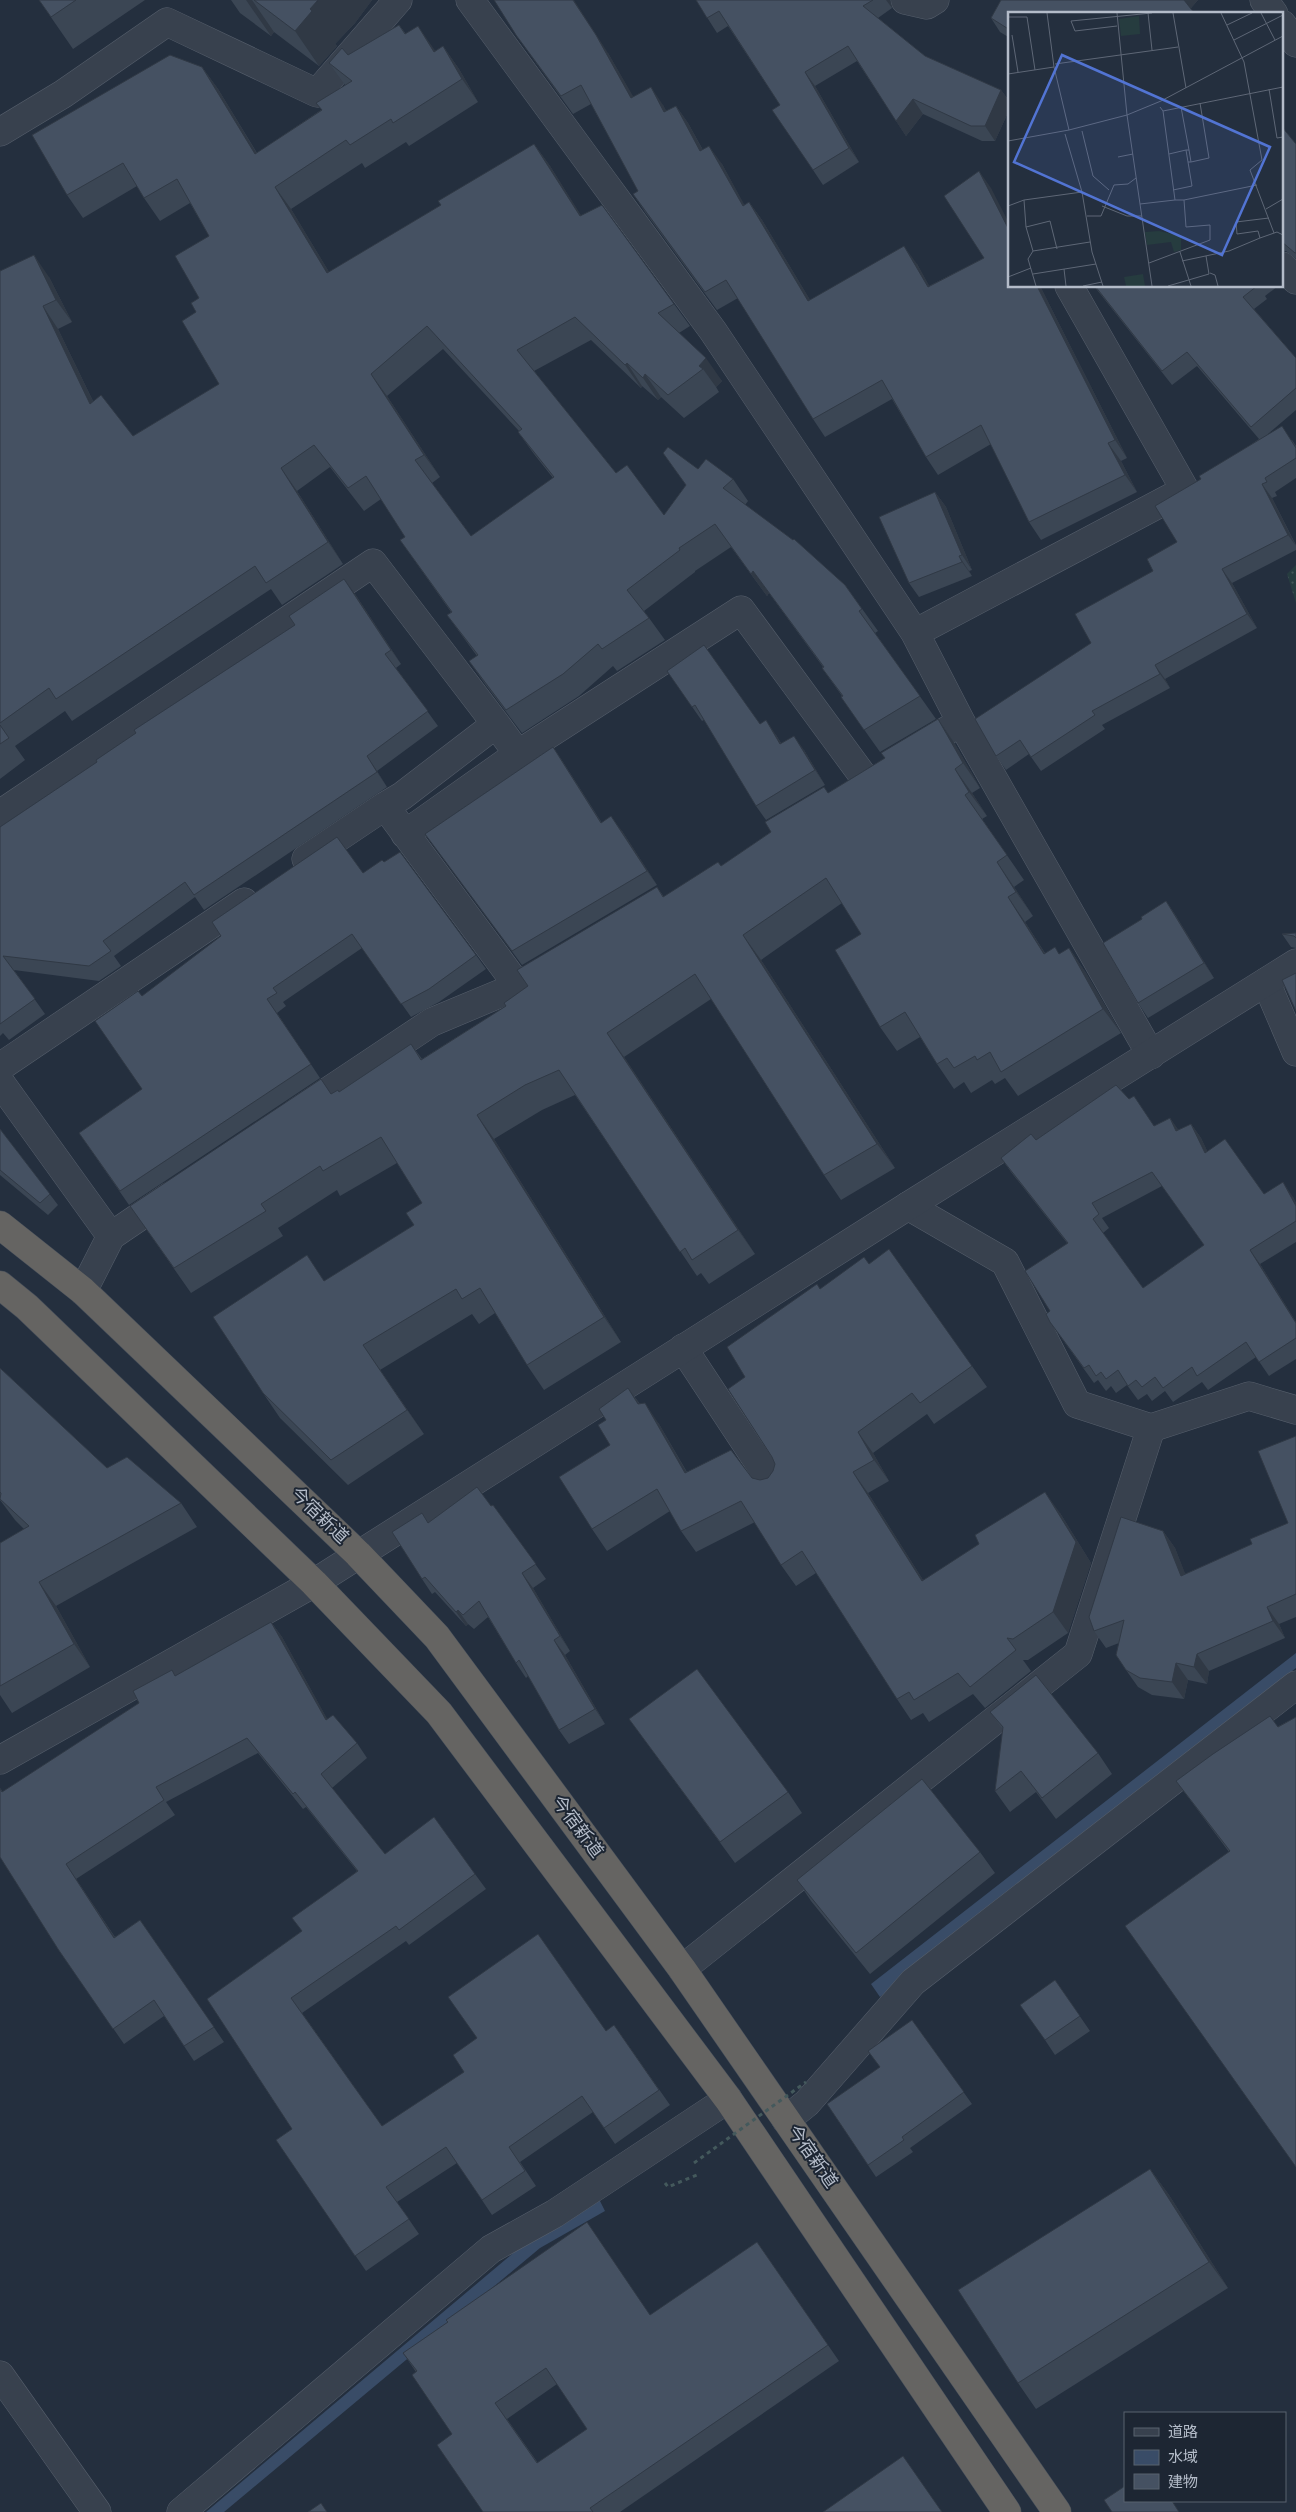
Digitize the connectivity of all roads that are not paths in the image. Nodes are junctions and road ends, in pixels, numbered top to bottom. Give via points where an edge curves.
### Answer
1 (398, 0) edge
2 (470, 0) edge
3 (905, 0) edge
4 (935, 0) edge
5 (1264, 0) edge
6 (1273, 12) edge
7 (1284, 27) edge
8 (1296, 42) edge
9 (0, 132) edge
10 (1284, 268) edge
11 (1296, 280) edge
12 (1070, 288) edge
13 (915, 633) junction
14 (961, 722) junction
15 (496, 724) junction
16 (518, 754) junction
17 (866, 780) junction
18 (840, 795) edge
19 (386, 806) junction
20 (0, 814) edge
21 (405, 834) junction
22 (287, 872) edge
23 (262, 889) edge
24 (578, 951) edge
25 (1296, 963) edge
26 (1266, 982) junction
27 (518, 986) junction
28 (1296, 1052) edge
29 (1151, 1055) junction
30 (0, 1067) edge
31 (0, 1082) edge
32 (276, 1126) edge
33 (193, 1181) edge
34 (908, 1206) junction
35 (0, 1225) edge
36 (110, 1236) junction
37 (0, 1285) edge
38 (83, 1291) junction
39 (683, 1348) junction
40 (1296, 1410) edge
41 (1152, 1428) junction
42 (774, 1486) edge
43 (358, 1554) junction
44 (314, 1583) junction
45 (1294, 1691) edge
46 (0, 1760) edge
47 (682, 1968) junction
48 (728, 2099) junction
49 (786, 2120) junction
50 (0, 2375) edge
51 (97, 2512) edge
52 (181, 2512) edge
53 (1007, 2512) edge
54 (1057, 2512) edge

1 - 9 street via 317,93 167,22 63,94
2 - 13 street via 713,331
3 - 4 street via 927,5
5 - 6 street
7 - 8 street
10 - 11 street
12 - 13 street via 1185,490
13 - 14 street
14 - 17 street
14 - 29 street
15 - 16 street
15 - 19 street
15 - 20 street via 373,563
16 - 17 street via 741,610
16 - 21 street
17 - 18 street
19 - 21 street
19 - 22 street
21 - 27 street
23 - 30 street
24 - 27 street
25 - 26 street
26 - 28 street
26 - 29 street
27 - 32 street via 432,1022
29 - 34 street
31 - 36 street
33 - 36 street
34 - 39 street
34 - 41 street via 1005,1262 1078,1404
35 - 38 highway, 今宿新道
36 - 38 street
37 - 44 highway, 今宿新道
38 - 43 highway, 今宿新道
39 - 42 street
39 - 43 street
40 - 41 street via 1249,1396
41 - 47 street via 1078,1654
43 - 44 street
43 - 47 highway, 今宿新道 via 437,1637
44 - 46 street
44 - 48 highway, 今宿新道 via 439,1714
45 - 49 street via 913,1982 807,2102
47 - 49 highway, 今宿新道
48 - 52 street via 554,2214 491,2249
48 - 53 highway, 今宿新道
49 - 54 highway, 今宿新道
50 - 51 street

